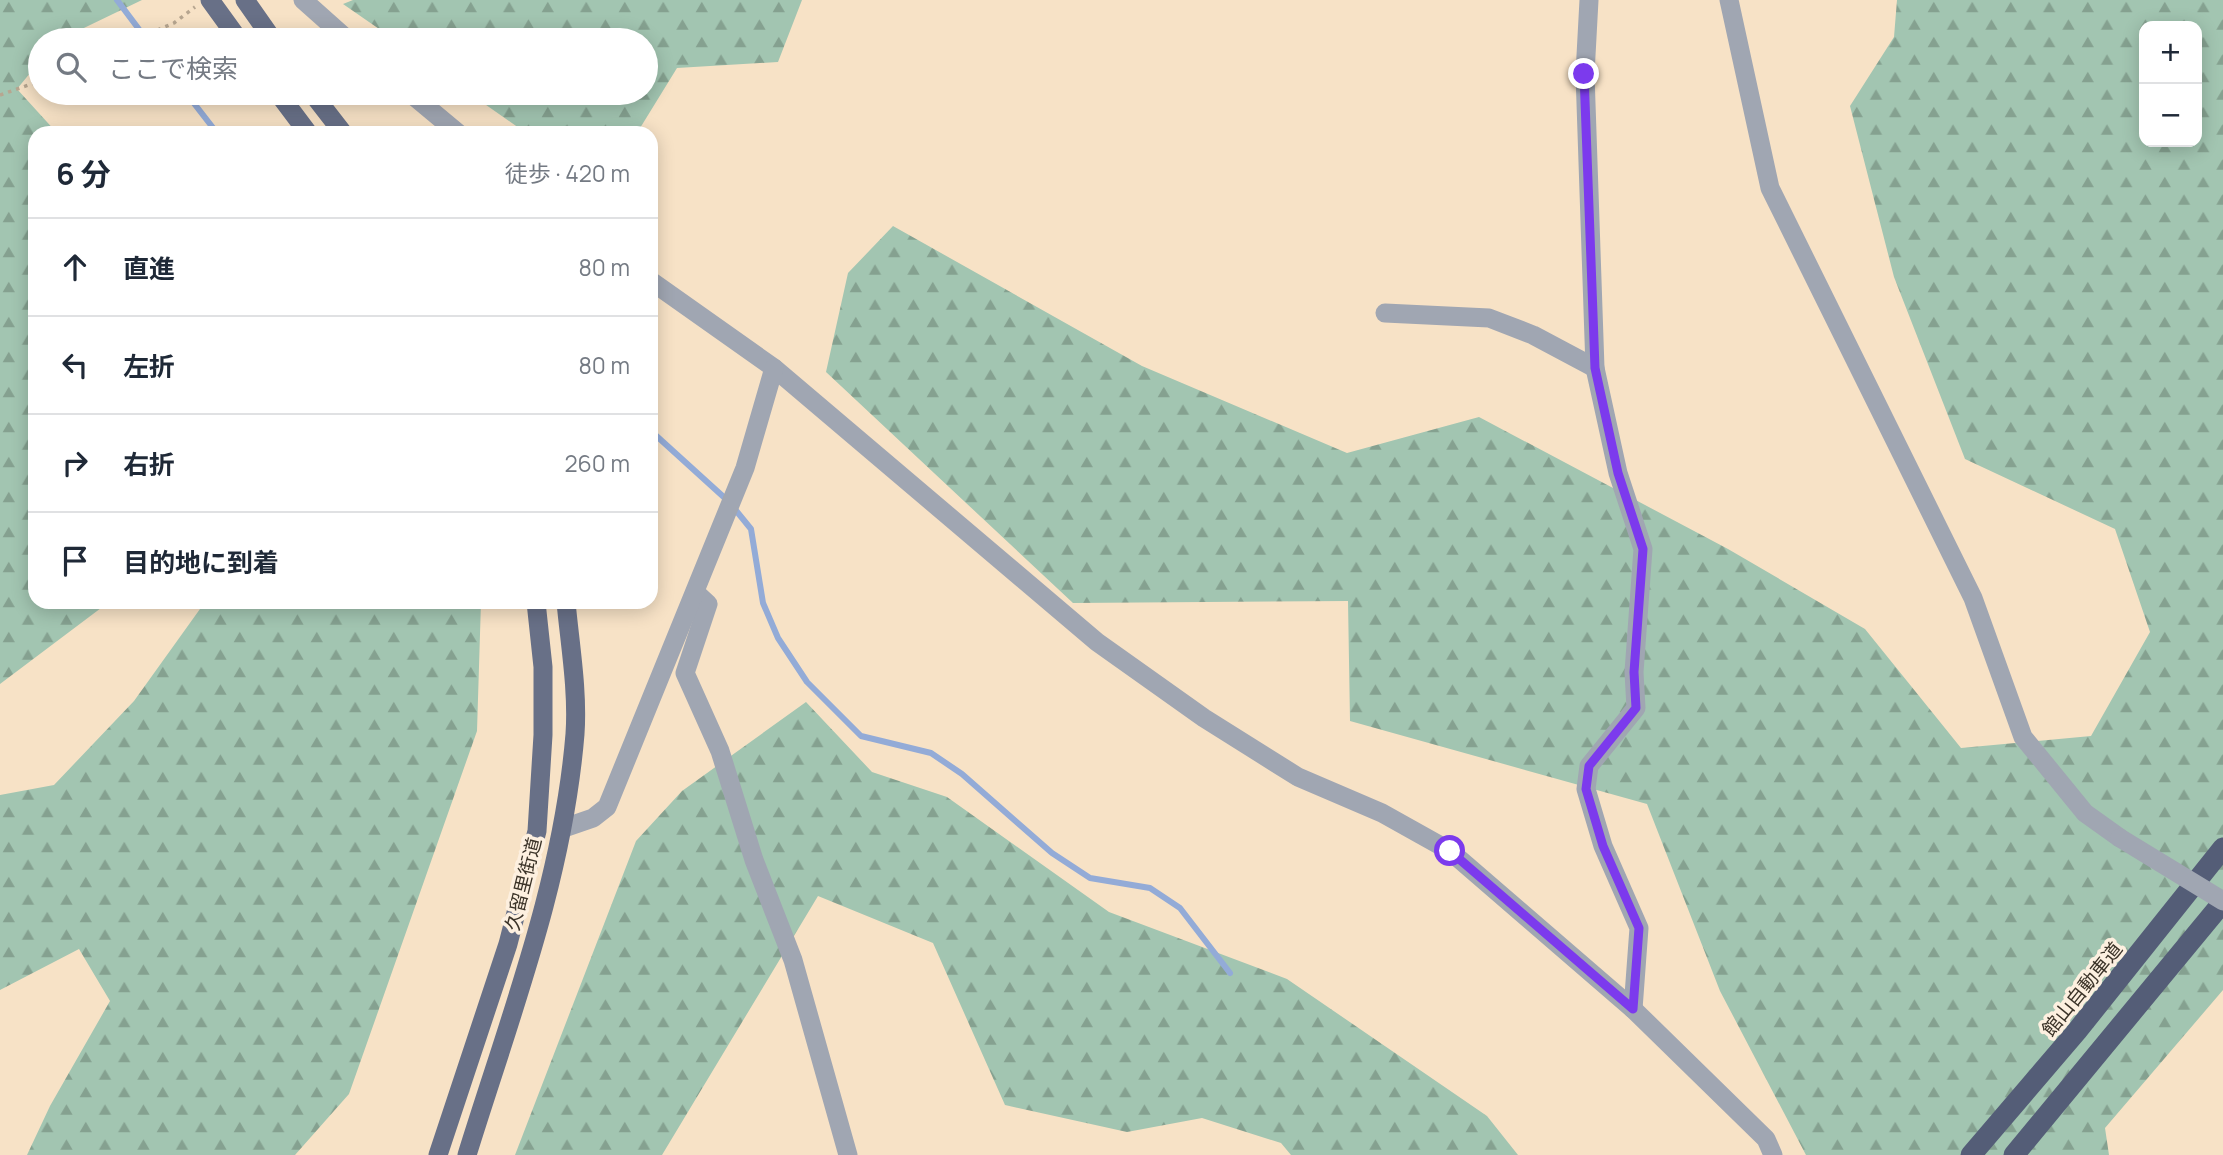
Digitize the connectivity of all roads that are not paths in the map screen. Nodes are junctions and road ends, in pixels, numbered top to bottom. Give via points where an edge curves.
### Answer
1 (208, 0) edge
2 (245, 0) edge
3 (303, 0) edge
4 (1589, 0) edge
5 (1729, 0) edge
6 (230, 28) edge
7 (265, 28) edge
8 (334, 28) edge
9 (287, 105) edge
10 (321, 105) edge
11 (424, 105) edge
12 (303, 126) edge
13 (338, 126) edge
14 (450, 126) edge
15 (658, 286) edge
16 (1385, 313) dead end
17 (1595, 368) junction
18 (774, 369) junction
19 (695, 592) junction
20 (537, 609) edge
21 (566, 609) edge
22 (564, 828) junction
23 (2223, 848) edge
24 (2223, 901) edge
25 (1633, 1009) junction
26 (438, 1155) edge
27 (467, 1155) edge
28 (848, 1155) edge
29 (1773, 1155) edge
30 (1971, 1155) edge
31 (2014, 1155) edge

1 - 6 main road
2 - 7 main road
3 - 8 street
4 - 17 street via 1584,74
5 - 24 street, bridge via 1770,188 1973,598 2023,737 2085,813
9 - 12 main road
10 - 13 main road
11 - 14 street
15 - 18 street
16 - 17 street via 1489,318 1534,335
17 - 25 street via 1618,473 1643,549 1634,672 1636,708 1589,766 1586,789 1603,846 1639,928
18 - 19 street via 745,468
18 - 25 street via 1097,642 1298,777 1382,813 1450,851
19 - 22 street via 607,807 593,818
19 - 28 street via 708,604 685,673 720,751 754,860 793,960
20 - 26 main road, 久留里街道 via 543,667 537,831 508,944
21 - 22 main road, 久留里街道 via 575,732
22 - 27 main road, 久留里街道 via 537,941
23 - 30 highway, 館山自動車道
24 - 31 highway
25 - 29 street via 1766,1139

